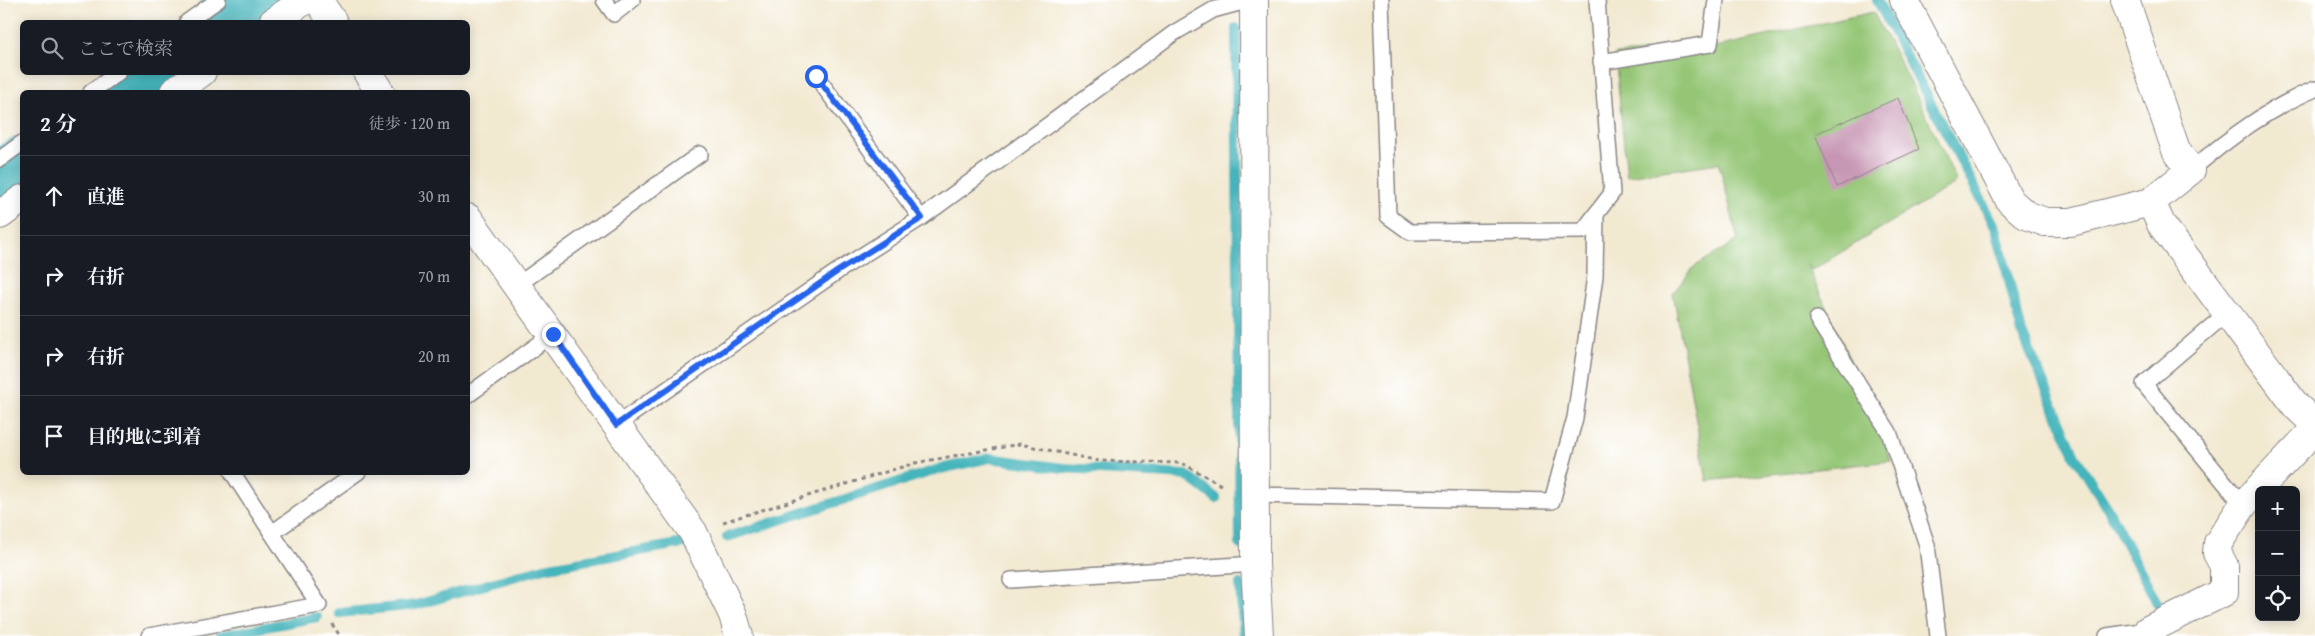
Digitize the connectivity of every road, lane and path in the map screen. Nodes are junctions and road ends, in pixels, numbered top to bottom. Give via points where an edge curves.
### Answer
1 (218, 0) edge
2 (305, 0) edge
3 (318, 0) edge
4 (604, 0) edge
5 (632, 0) edge
6 (1250, 0) edge
7 (1254, 0) edge
8 (1380, 0) edge
9 (1598, 0) edge
10 (1716, 0) edge
11 (1904, 0) edge
12 (2125, 0) edge
13 (190, 20) edge
14 (276, 20) edge
15 (332, 20) edge
16 (1601, 62) junction
17 (115, 75) edge
18 (198, 75) edge
19 (369, 75) edge
20 (816, 76) dead end
21 (2315, 89) edge
22 (95, 90) edge
23 (177, 90) edge
24 (379, 90) edge
25 (20, 145) edge
26 (700, 154) dead end
27 (0, 160) edge
28 (2191, 170) junction
29 (20, 200) edge
30 (2151, 202) junction
31 (1596, 214) junction
32 (0, 215) edge
33 (922, 218) junction
34 (470, 221) edge
35 (516, 286) junction
36 (2227, 313) junction
37 (1817, 319) dead end
38 (553, 334) junction
39 (470, 394) edge
40 (2315, 424) edge
41 (616, 425) junction
42 (2315, 429) edge
43 (234, 475) edge
44 (354, 475) edge
45 (1228, 488) dead end
46 (1256, 495) junction
47 (2243, 505) junction
48 (694, 532) junction
49 (272, 533) junction
50 (1256, 564) junction
51 (1011, 580) dead end
52 (2148, 630) joint
53 (149, 636) edge
54 (739, 636) edge
55 (1259, 636) edge
56 (1938, 636) edge
57 (2107, 636) edge

1 - 13 lane
2 - 14 street
3 - 15 street
4 - 5 lane via 614,14
6 - 33 lane via 1213,10 1174,33
7 - 46 street
8 - 31 lane via 1388,216 1410,232 1583,231
9 - 16 lane
10 - 16 lane via 1710,44
11 - 30 street via 2010,201 2026,216 2045,222 2071,222
12 - 28 street via 2176,150
16 - 31 lane via 1612,193
17 - 22 lane
18 - 23 street
19 - 24 street
20 - 33 lane
21 - 28 lane via 2232,135
25 - 27 lane
26 - 35 lane
28 - 30 street
29 - 32 street
30 - 36 street via 2161,224
31 - 46 lane via 1595,276 1575,418 1552,501
33 - 41 lane via 838,271
34 - 35 street
35 - 38 street
36 - 40 street via 2296,406
36 - 47 lane via 2144,384
37 - 56 lane via 1889,432 1927,545
38 - 39 lane
38 - 41 street
41 - 48 street
42 - 47 street
43 - 49 lane
44 - 49 lane
45 - 48 path via 1182,463 1098,461 1020,444 915,463
46 - 50 street
47 - 52 street via 2218,543 2217,553 2224,566 2224,592
48 - 54 street via 733,615
49 - 53 lane via 319,605
50 - 51 lane
50 - 55 street
52 - 57 lane

